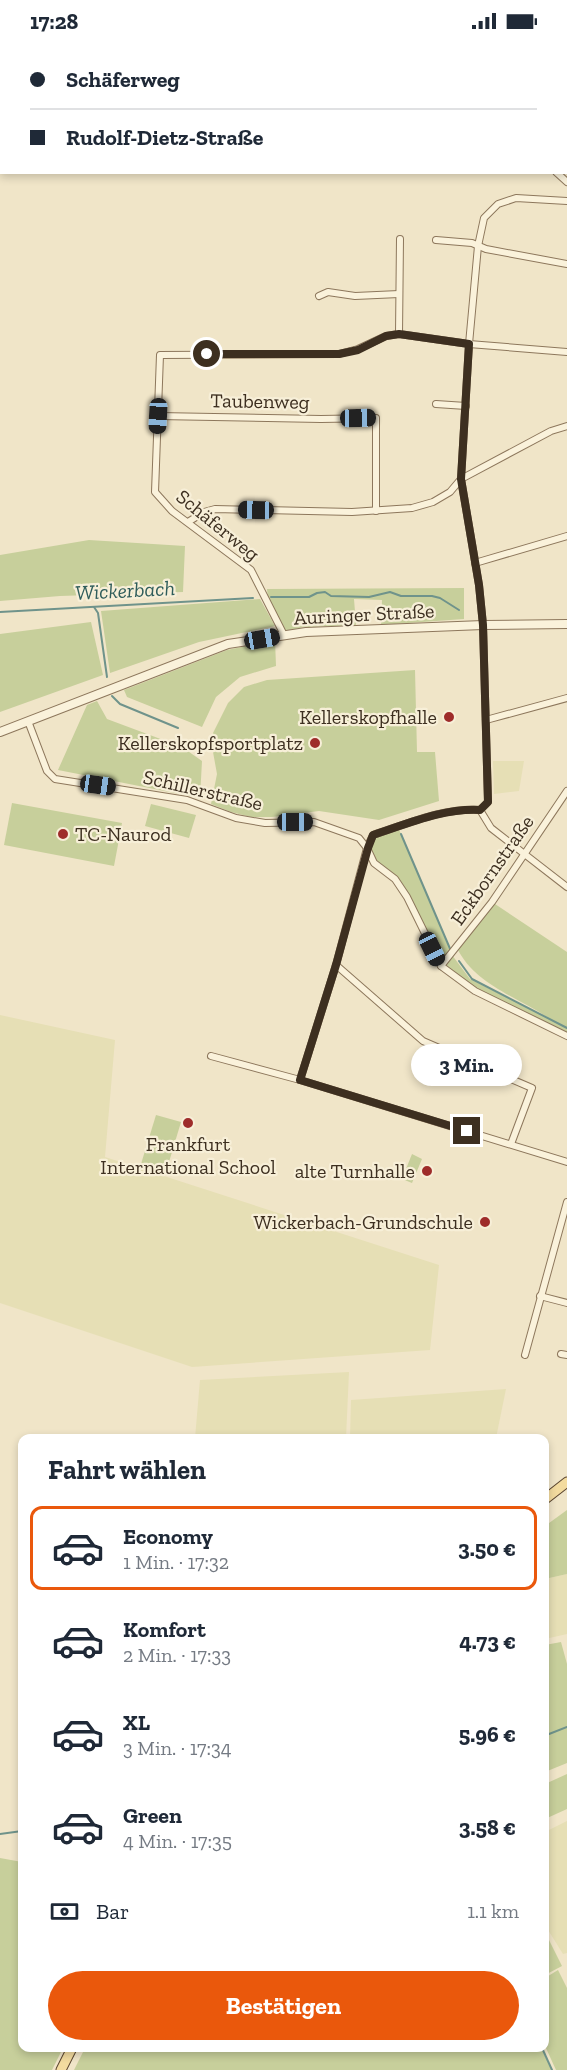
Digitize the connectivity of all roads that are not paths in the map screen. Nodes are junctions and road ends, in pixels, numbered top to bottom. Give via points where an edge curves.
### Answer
1 (567, 201) edge
2 (400, 239) dead end
3 (436, 240) dead end
4 (478, 246) junction
5 (567, 264) edge
6 (399, 294) junction
7 (319, 296) dead end
8 (399, 334) junction
9 (469, 344) junction
10 (567, 352) edge
11 (436, 404) dead end
12 (465, 406) junction
13 (158, 416) junction
14 (567, 426) edge
15 (461, 479) junction
16 (376, 511) junction
17 (188, 522) junction
18 (567, 536) edge
19 (475, 563) junction
20 (567, 624) edge
21 (483, 625) junction
22 (284, 635) junction
23 (567, 698) edge
24 (486, 720) junction
25 (28, 721) junction
26 (0, 732) edge
27 (567, 791) edge
28 (480, 810) junction
29 (368, 848) junction
30 (524, 853) junction
31 (567, 887) edge
32 (336, 965) junction
33 (441, 966) junction
34 (567, 1036) edge
35 (211, 1056) dead end
36 (300, 1080) junction
37 (511, 1144) junction
38 (567, 1162) edge
39 (567, 1202) edge
40 (540, 1296) junction
41 (567, 1303) edge
42 (525, 1355) dead end
43 (567, 1482) edge
44 (549, 1496) edge
45 (70, 2052) edge
46 (61, 2070) edge

1 - 4 street via 516,198 498,204 484,218
2 - 6 street
3 - 4 street
4 - 5 street
4 - 9 street
6 - 7 street via 356,296 328,292
6 - 8 street
8 - 9 street, Schäferweg
8 - 13 street, Schäferweg via 339,354 160,355
9 - 10 street, Schäferweg
9 - 12 street
11 - 12 street
12 - 15 street
13 - 16 street, Taubenweg via 376,418
13 - 17 street, Schäferweg via 155,492
14 - 15 street
15 - 16 street via 450,492 433,502
15 - 19 street
16 - 17 street via 215,509
17 - 22 street, Schäferweg via 251,570
18 - 19 street
19 - 21 street
20 - 21 street, Auringer Straße
21 - 22 street, Auringer Straße
21 - 24 street
22 - 25 street, Auringer Straße via 228,644
23 - 24 street
24 - 28 street via 488,802
25 - 26 street, Auringer Straße
25 - 29 street, Schillerstraße via 47,771 56,779 187,800 236,818 265,823 314,822 358,838
27 - 30 street, Eckbornstraße
28 - 29 street via 422,818 373,835
28 - 30 street via 492,828
29 - 32 street
29 - 33 street, Schillerstraße via 374,863 395,879 407,897
30 - 31 street
30 - 33 street, Eckbornstraße via 492,903
32 - 36 street
32 - 37 street via 423,1041 532,1088
33 - 34 street, Schillerstraße via 475,991
35 - 36 street
36 - 37 street
37 - 38 street
39 - 40 street
40 - 41 street
40 - 42 street
43 - 44 main road
45 - 46 main road

